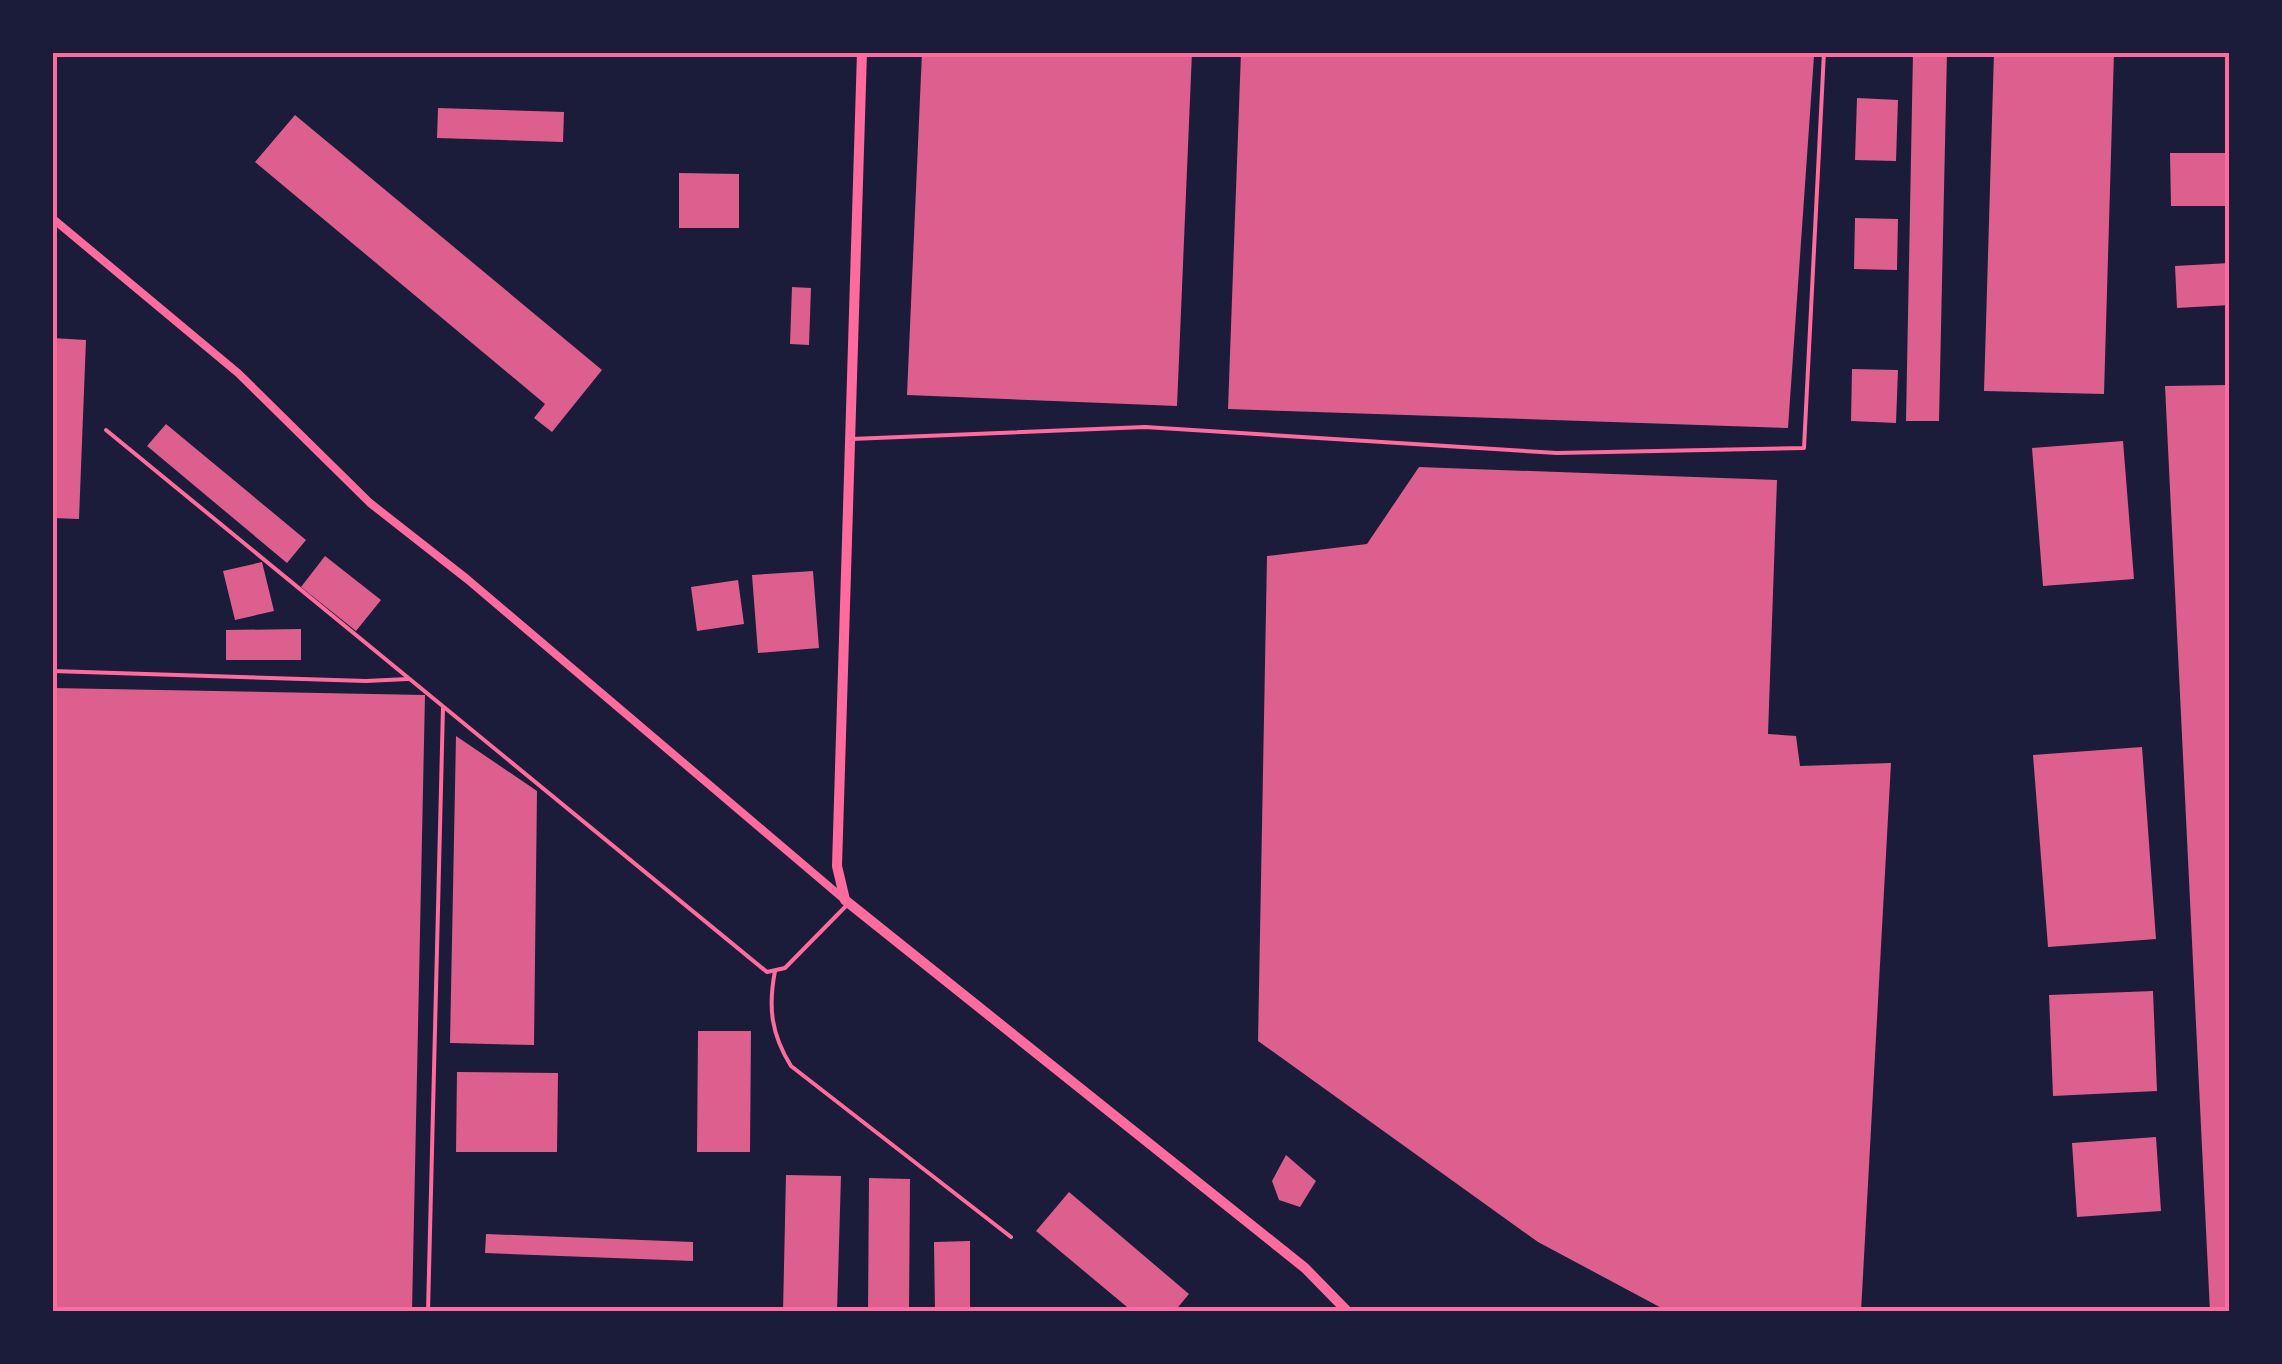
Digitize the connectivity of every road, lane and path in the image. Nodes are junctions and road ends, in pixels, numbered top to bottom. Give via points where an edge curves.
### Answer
1 (862, 52) edge
2 (1824, 52) edge
3 (52, 218) edge
4 (106, 430) dead end
5 (850, 439) junction
6 (52, 671) edge
7 (408, 678) junction
8 (443, 707) junction
9 (847, 901) junction
10 (774, 971) junction
11 (1011, 1238) dead end
12 (428, 1312) edge
13 (1348, 1312) edge

1 - 5 street
2 - 5 lane via 1804,448 1557,453 1146,427
3 - 9 street via 238,373 370,503
4 - 7 lane
5 - 9 street via 837,866
6 - 7 lane
7 - 8 lane
8 - 10 lane via 767,972
8 - 12 lane
9 - 10 lane
9 - 13 street via 1305,1268
10 - 11 lane via 771,1022 792,1066

